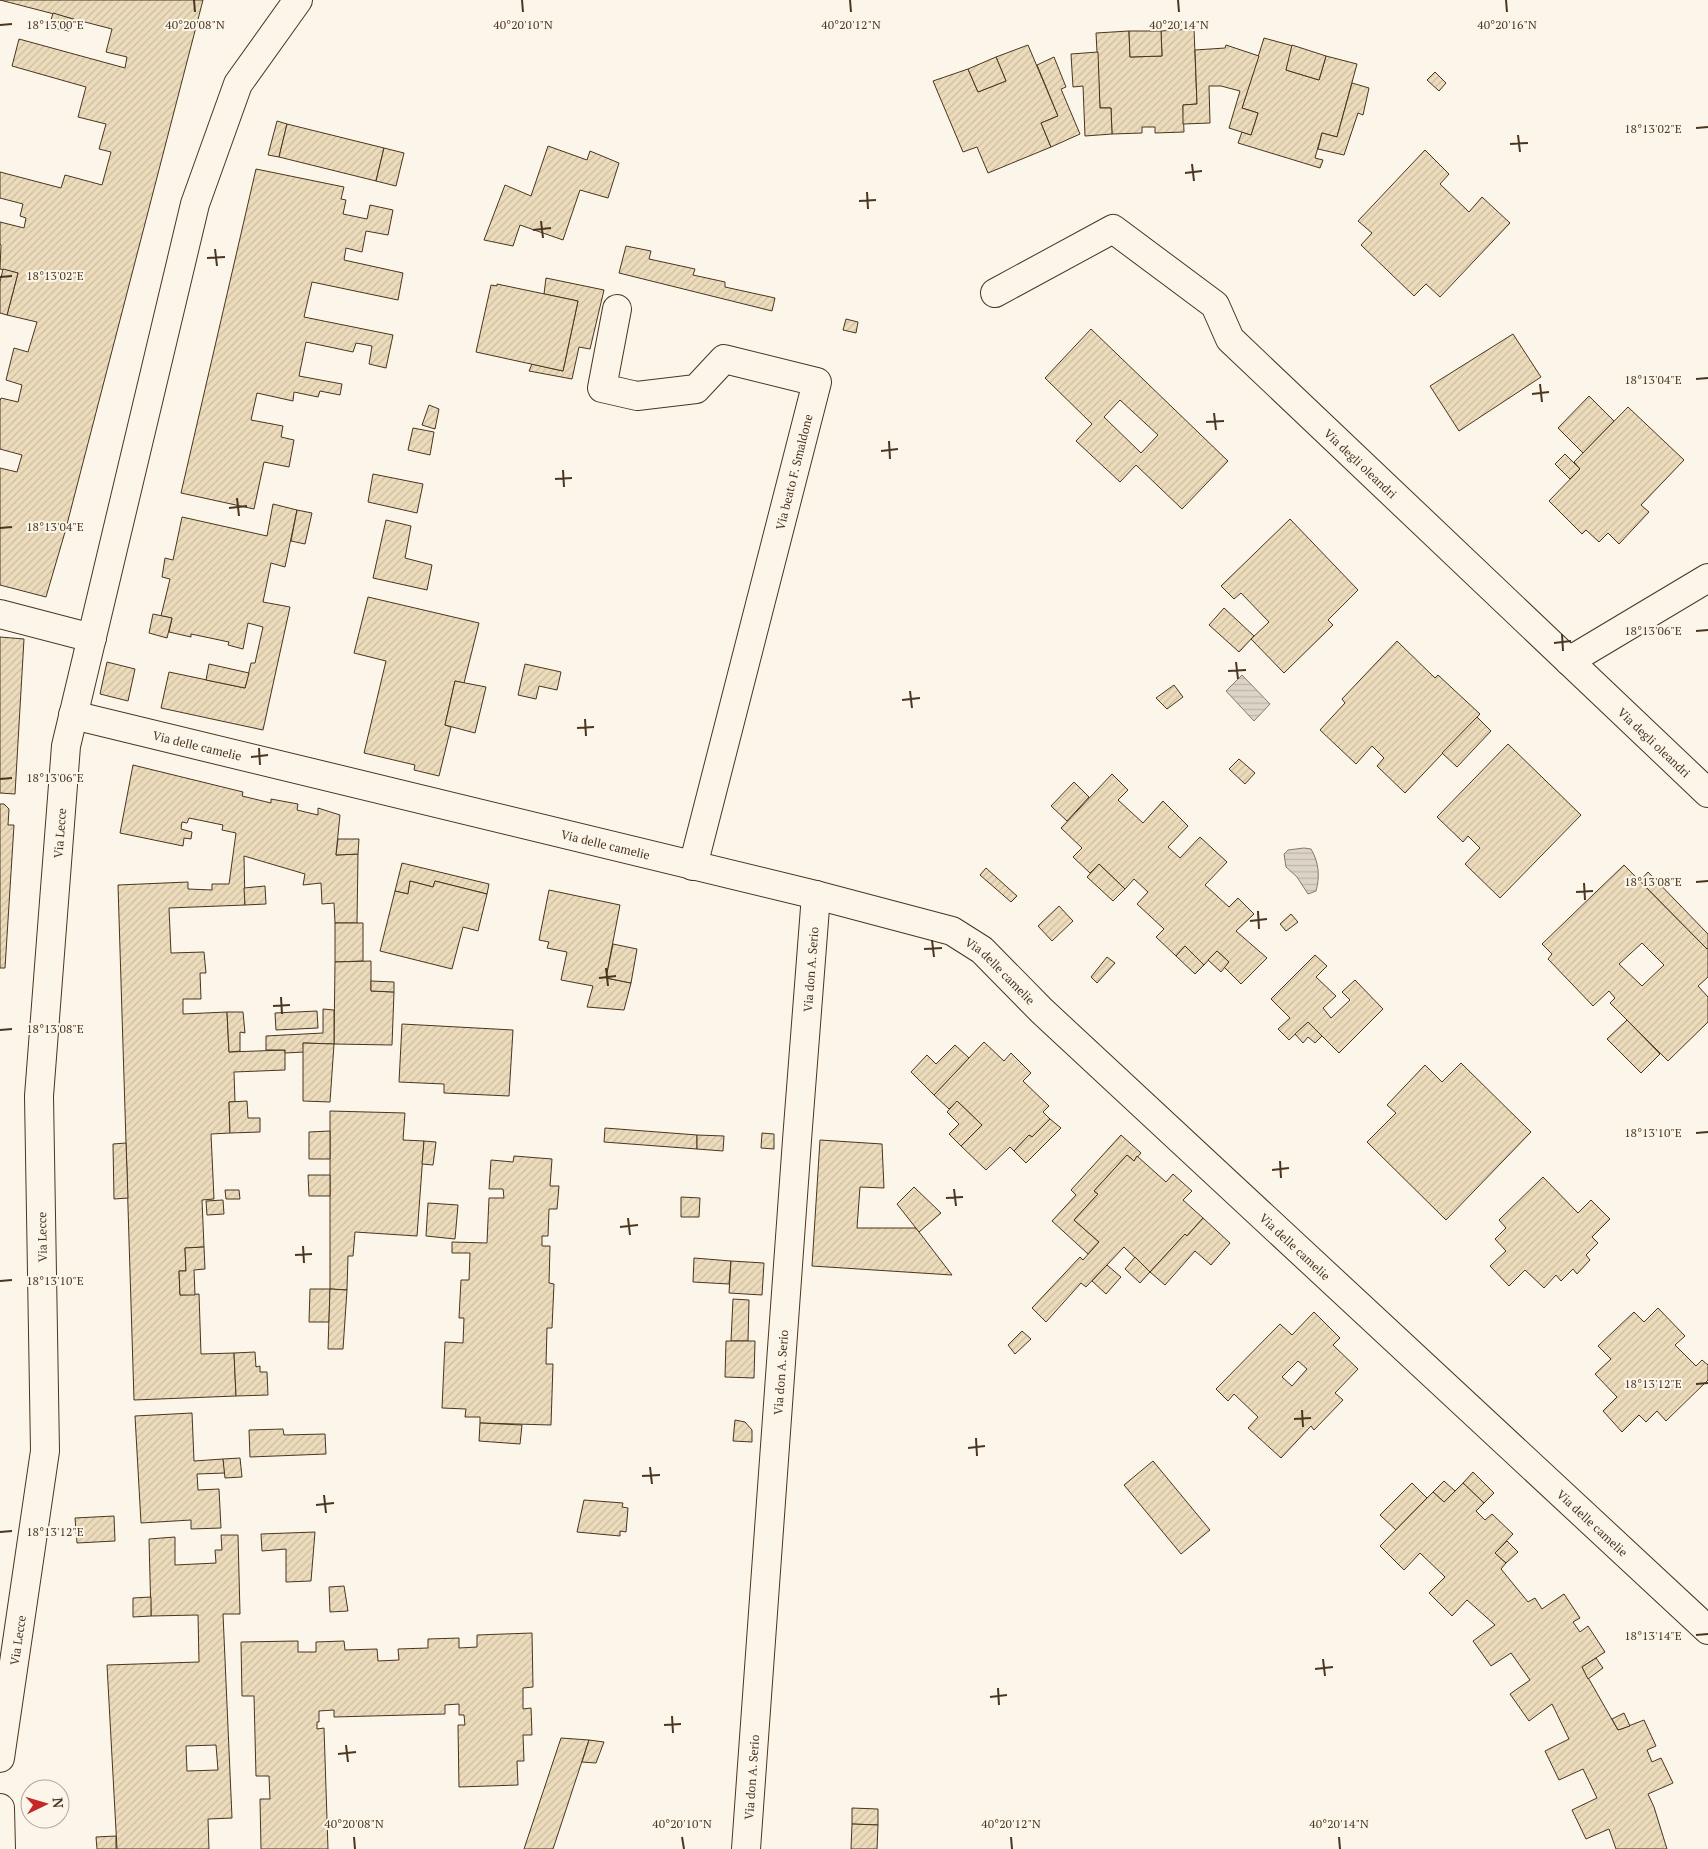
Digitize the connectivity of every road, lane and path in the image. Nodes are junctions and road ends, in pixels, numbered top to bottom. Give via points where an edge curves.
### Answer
1 (298, 0) edge
2 (995, 292) dead end
3 (617, 309) dead end
4 (1708, 578) edge
5 (0, 614) edge
6 (92, 638) junction
7 (1569, 661) junction
8 (73, 715) junction
9 (1708, 793) edge
10 (693, 866) junction
11 (816, 896) junction
12 (1708, 1630) edge
13 (0, 1758) edge
14 (0, 1808) edge
15 (1, 1849) edge
16 (746, 1849) edge

1 - 6 street, Via Lecce via 238,84 195,204
2 - 7 street, Via degli oleandri via 1113,229 1215,305 1230,339
3 - 10 street, Via beato F. Smaldone via 602,388 637,396 696,389 724,359 817,382
4 - 7 street
5 - 6 street
6 - 8 street, Via Lecce
7 - 9 street, Via degli oleandri
8 - 10 street, Via delle camelie
8 - 13 street, Via Lecce via 66,746 39,1096 46,1451
10 - 11 street, Via delle camelie
11 - 12 street, Via delle camelie via 952,931 982,950 1042,1011
11 - 16 street, Via don A. Serio
14 - 15 street

